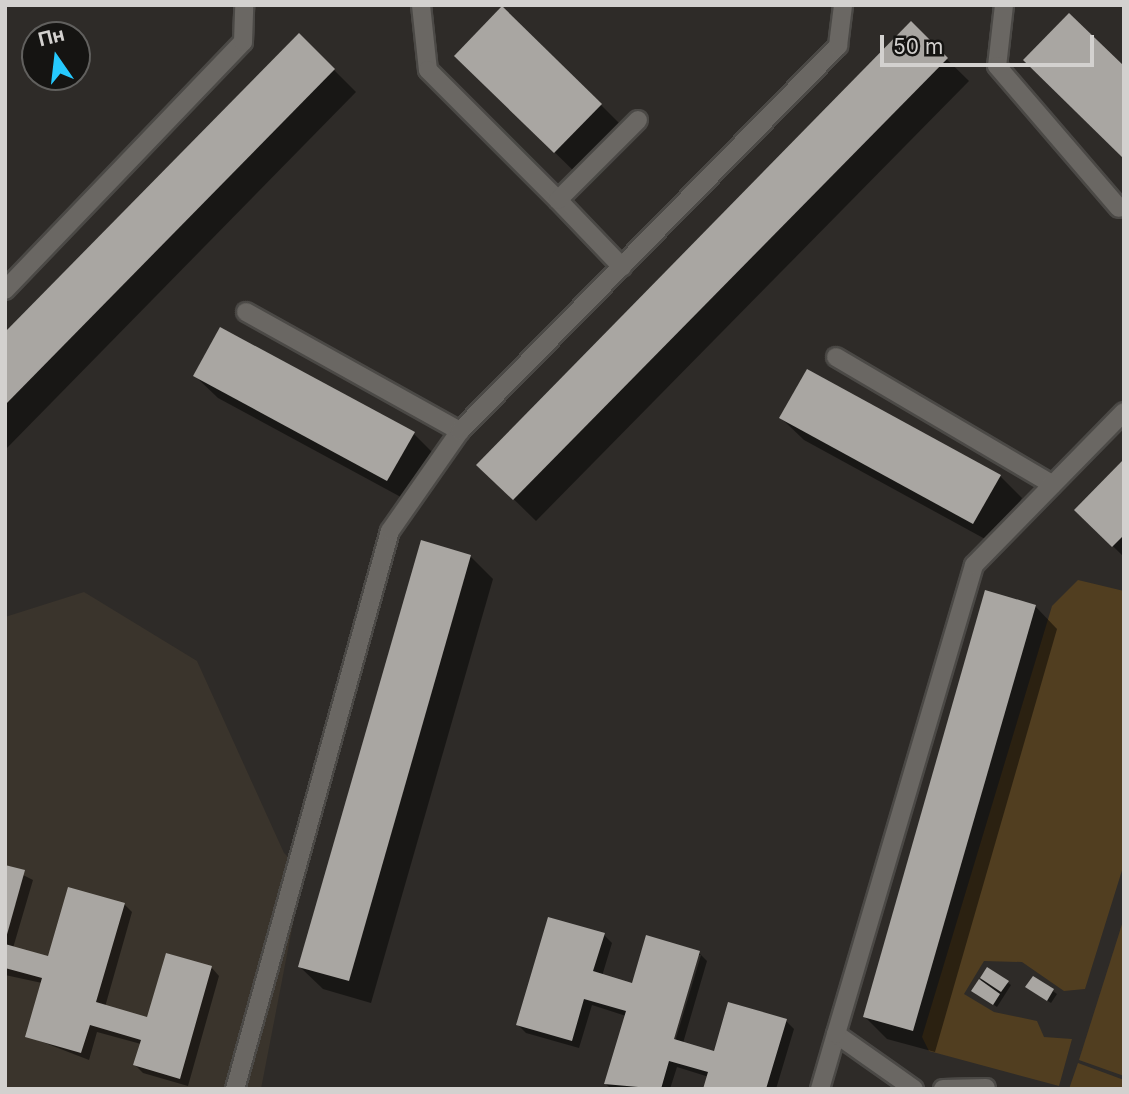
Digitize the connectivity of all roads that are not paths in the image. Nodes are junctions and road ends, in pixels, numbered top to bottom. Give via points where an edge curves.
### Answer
1 (244, 5) edge
2 (421, 5) edge
3 (843, 5) edge
4 (1004, 5) edge
5 (638, 120) dead end
6 (558, 200) junction
7 (1122, 208) edge
8 (622, 267) junction
9 (5, 290) edge
10 (246, 312) dead end
11 (836, 357) dead end
12 (1124, 412) edge
13 (460, 431) junction
14 (1052, 484) junction
15 (836, 1034) junction
16 (986, 1088) edge
17 (235, 1089) edge
18 (820, 1089) edge
19 (914, 1089) edge
20 (943, 1089) edge

1 - 9 lane via 243,42
2 - 6 lane via 428,69
3 - 8 lane via 838,46
4 - 7 lane via 997,66
5 - 6 lane
6 - 8 lane
8 - 13 lane
10 - 13 lane
11 - 14 lane
12 - 14 lane
13 - 17 lane via 390,531
14 - 15 lane via 974,565
15 - 18 lane
15 - 19 lane
16 - 20 lane

